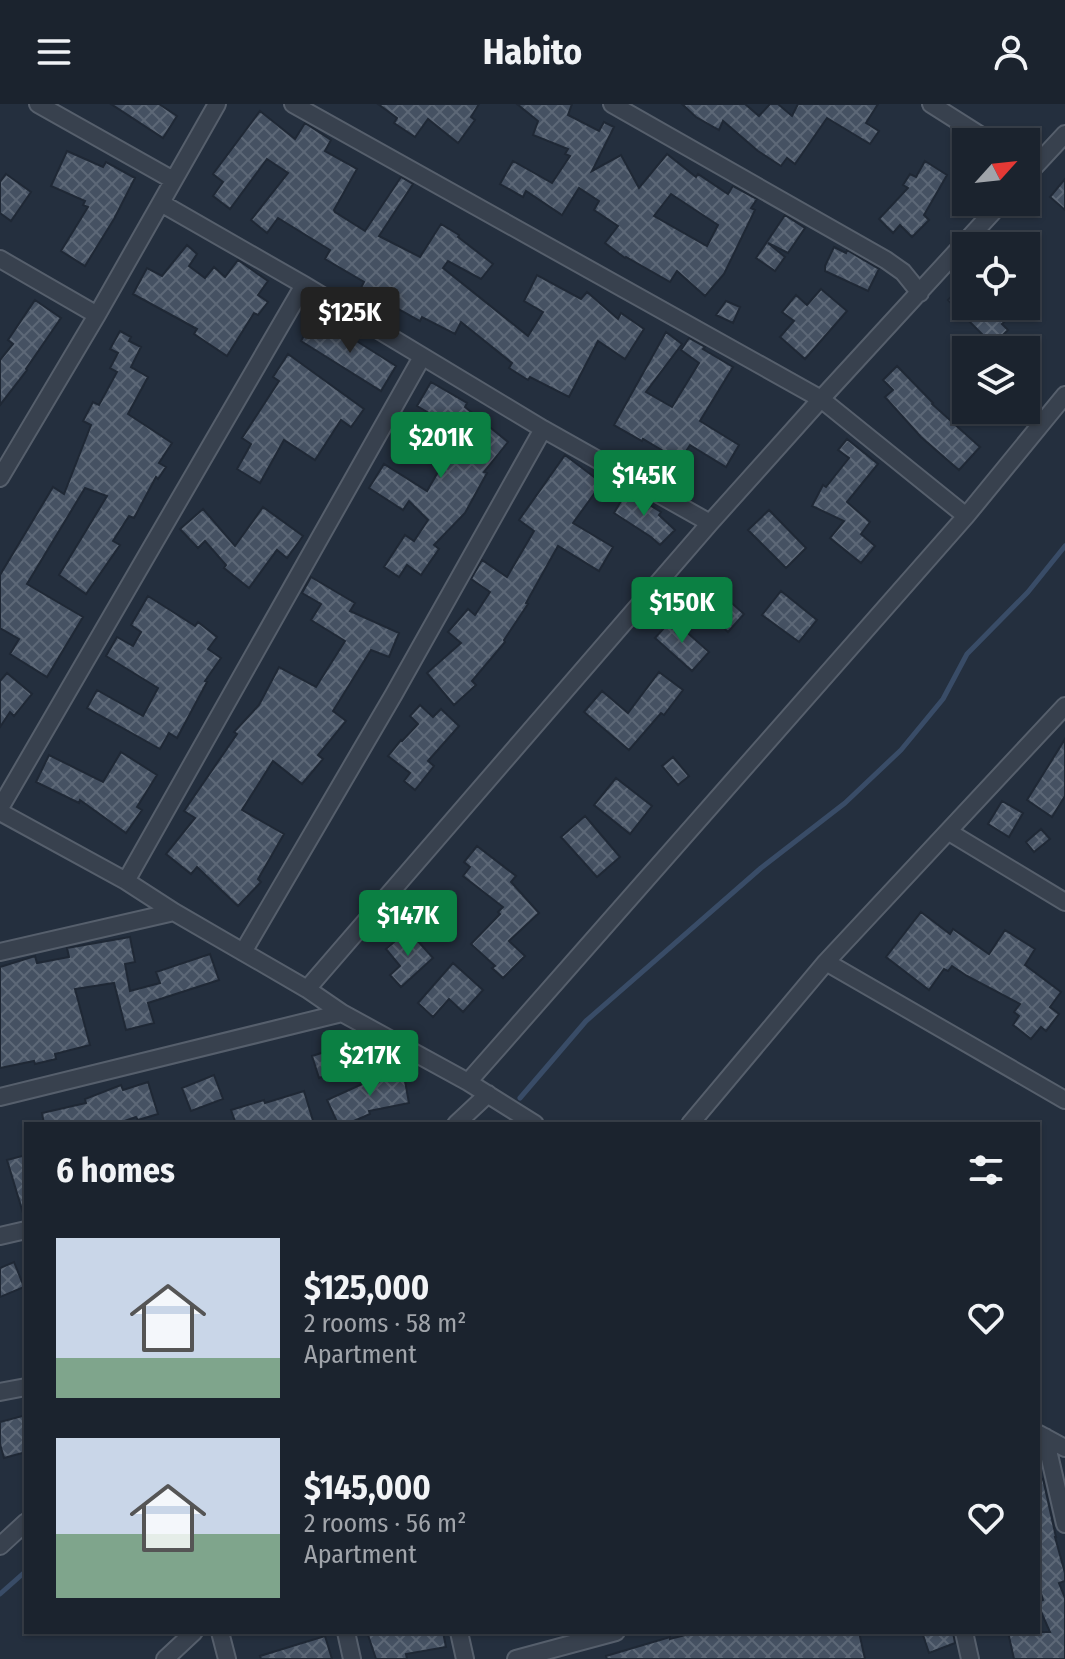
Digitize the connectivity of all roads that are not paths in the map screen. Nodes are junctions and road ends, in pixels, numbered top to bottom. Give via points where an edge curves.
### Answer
1 (38, 104) edge
2 (217, 104) edge
3 (293, 104) edge
4 (612, 104) edge
5 (931, 104) edge
6 (955, 110) edge
7 (975, 128) edge
8 (1065, 134) edge
9 (1040, 158) edge
10 (173, 180) junction
11 (161, 203) junction
12 (989, 216) edge
13 (0, 259) edge
14 (304, 285) junction
15 (920, 293) junction
16 (97, 315) junction
17 (422, 357) junction
18 (1065, 395) edge
19 (821, 399) junction
20 (543, 429) junction
21 (6, 451) edge
22 (0, 478) edge
23 (966, 516) junction
24 (710, 523) junction
25 (1063, 713) edge
26 (0, 810) edge
27 (949, 832) junction
28 (126, 881) junction
29 (1065, 902) edge
30 (174, 912) junction
31 (0, 952) edge
32 (243, 952) junction
33 (826, 962) junction
34 (307, 989) junction
35 (342, 1013) junction
36 (468, 1082) junction
37 (488, 1094) junction
38 (0, 1097) edge
39 (1065, 1100) edge
40 (458, 1122) edge
41 (532, 1122) edge
42 (692, 1122) edge
43 (24, 1230) edge
44 (0, 1236) edge
45 (24, 1387) edge
46 (0, 1392) edge
47 (1042, 1435) edge
48 (1065, 1448) edge
49 (1065, 1524) edge
50 (22, 1525) edge
51 (0, 1530) edge
52 (0, 1546) edge
53 (192, 1634) edge
54 (221, 1634) edge
55 (346, 1634) edge
56 (459, 1634) edge
57 (605, 1634) edge
58 (964, 1634) edge
59 (165, 1659) edge
60 (227, 1659) edge
61 (352, 1659) edge
62 (465, 1659) edge
63 (516, 1659) edge
64 (970, 1659) edge

1 - 10 street
2 - 10 street
3 - 19 street
4 - 15 street via 886,260
5 - 6 street
6 - 7 street
8 - 9 street
10 - 11 street
11 - 14 street
11 - 16 street
12 - 15 street
13 - 16 street
14 - 17 street
14 - 26 street
15 - 19 street
16 - 21 street
17 - 20 street
17 - 28 street
18 - 23 street
19 - 23 street
19 - 24 street
20 - 24 street
20 - 32 street
21 - 22 street
23 - 36 street
24 - 34 street
25 - 27 street
26 - 28 street
27 - 29 street
27 - 33 street
28 - 30 street
30 - 31 street
30 - 32 street
32 - 34 street
33 - 39 street
33 - 42 street
34 - 35 street
35 - 36 street
35 - 38 street
36 - 37 street
37 - 40 street
37 - 41 street
43 - 44 street
45 - 46 street
47 - 48 street
47 - 49 street
50 - 51 street
50 - 52 street
53 - 59 street
54 - 60 street
55 - 61 street
56 - 62 street
57 - 63 street
58 - 64 street

